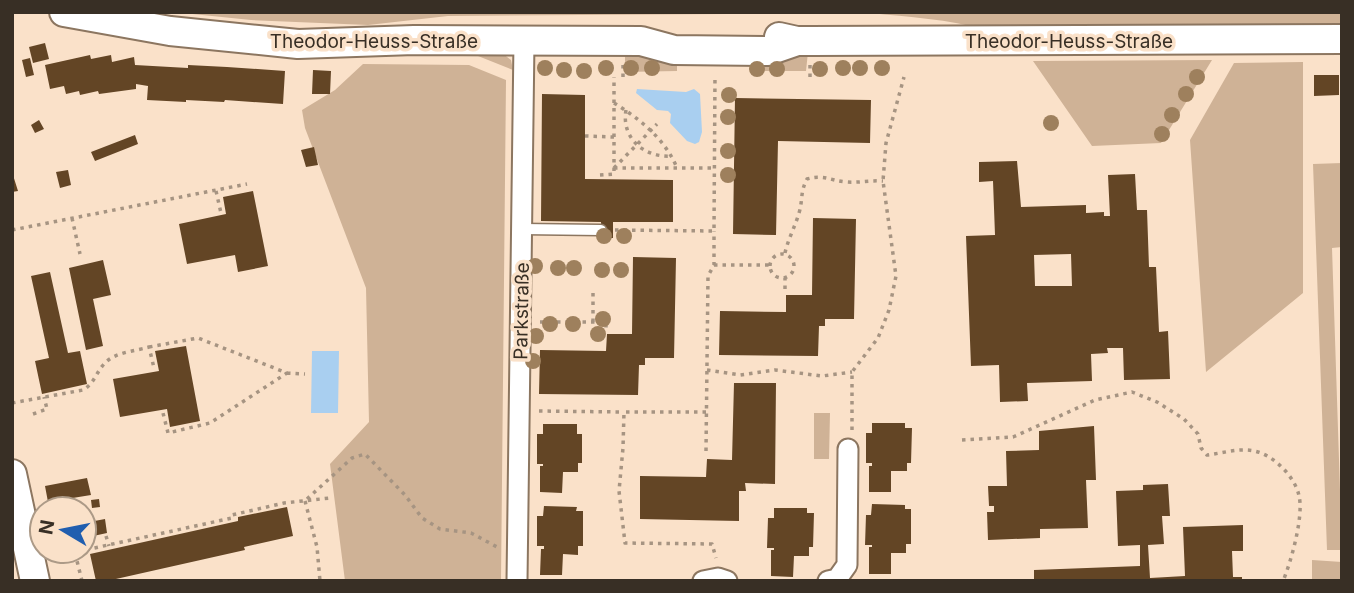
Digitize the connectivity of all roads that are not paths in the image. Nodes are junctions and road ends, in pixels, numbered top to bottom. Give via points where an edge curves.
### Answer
1 (64, 12) edge
2 (1342, 39) edge
3 (524, 41) junction
4 (522, 229) junction
5 (601, 230) dead end
6 (848, 449) road end
7 (12, 474) edge
8 (33, 571) edge
9 (517, 581) edge
10 (828, 581) edge

1 - 3 street, Theodor-Heuss-Straße via 170,32 298,44
2 - 3 street, Theodor-Heuss-Straße via 797,41 768,51 674,50 645,41
3 - 4 street, Parkstraße
4 - 5 lane
4 - 9 street, Parkstraße
6 - 10 street via 847,565 837,579
7 - 8 street

